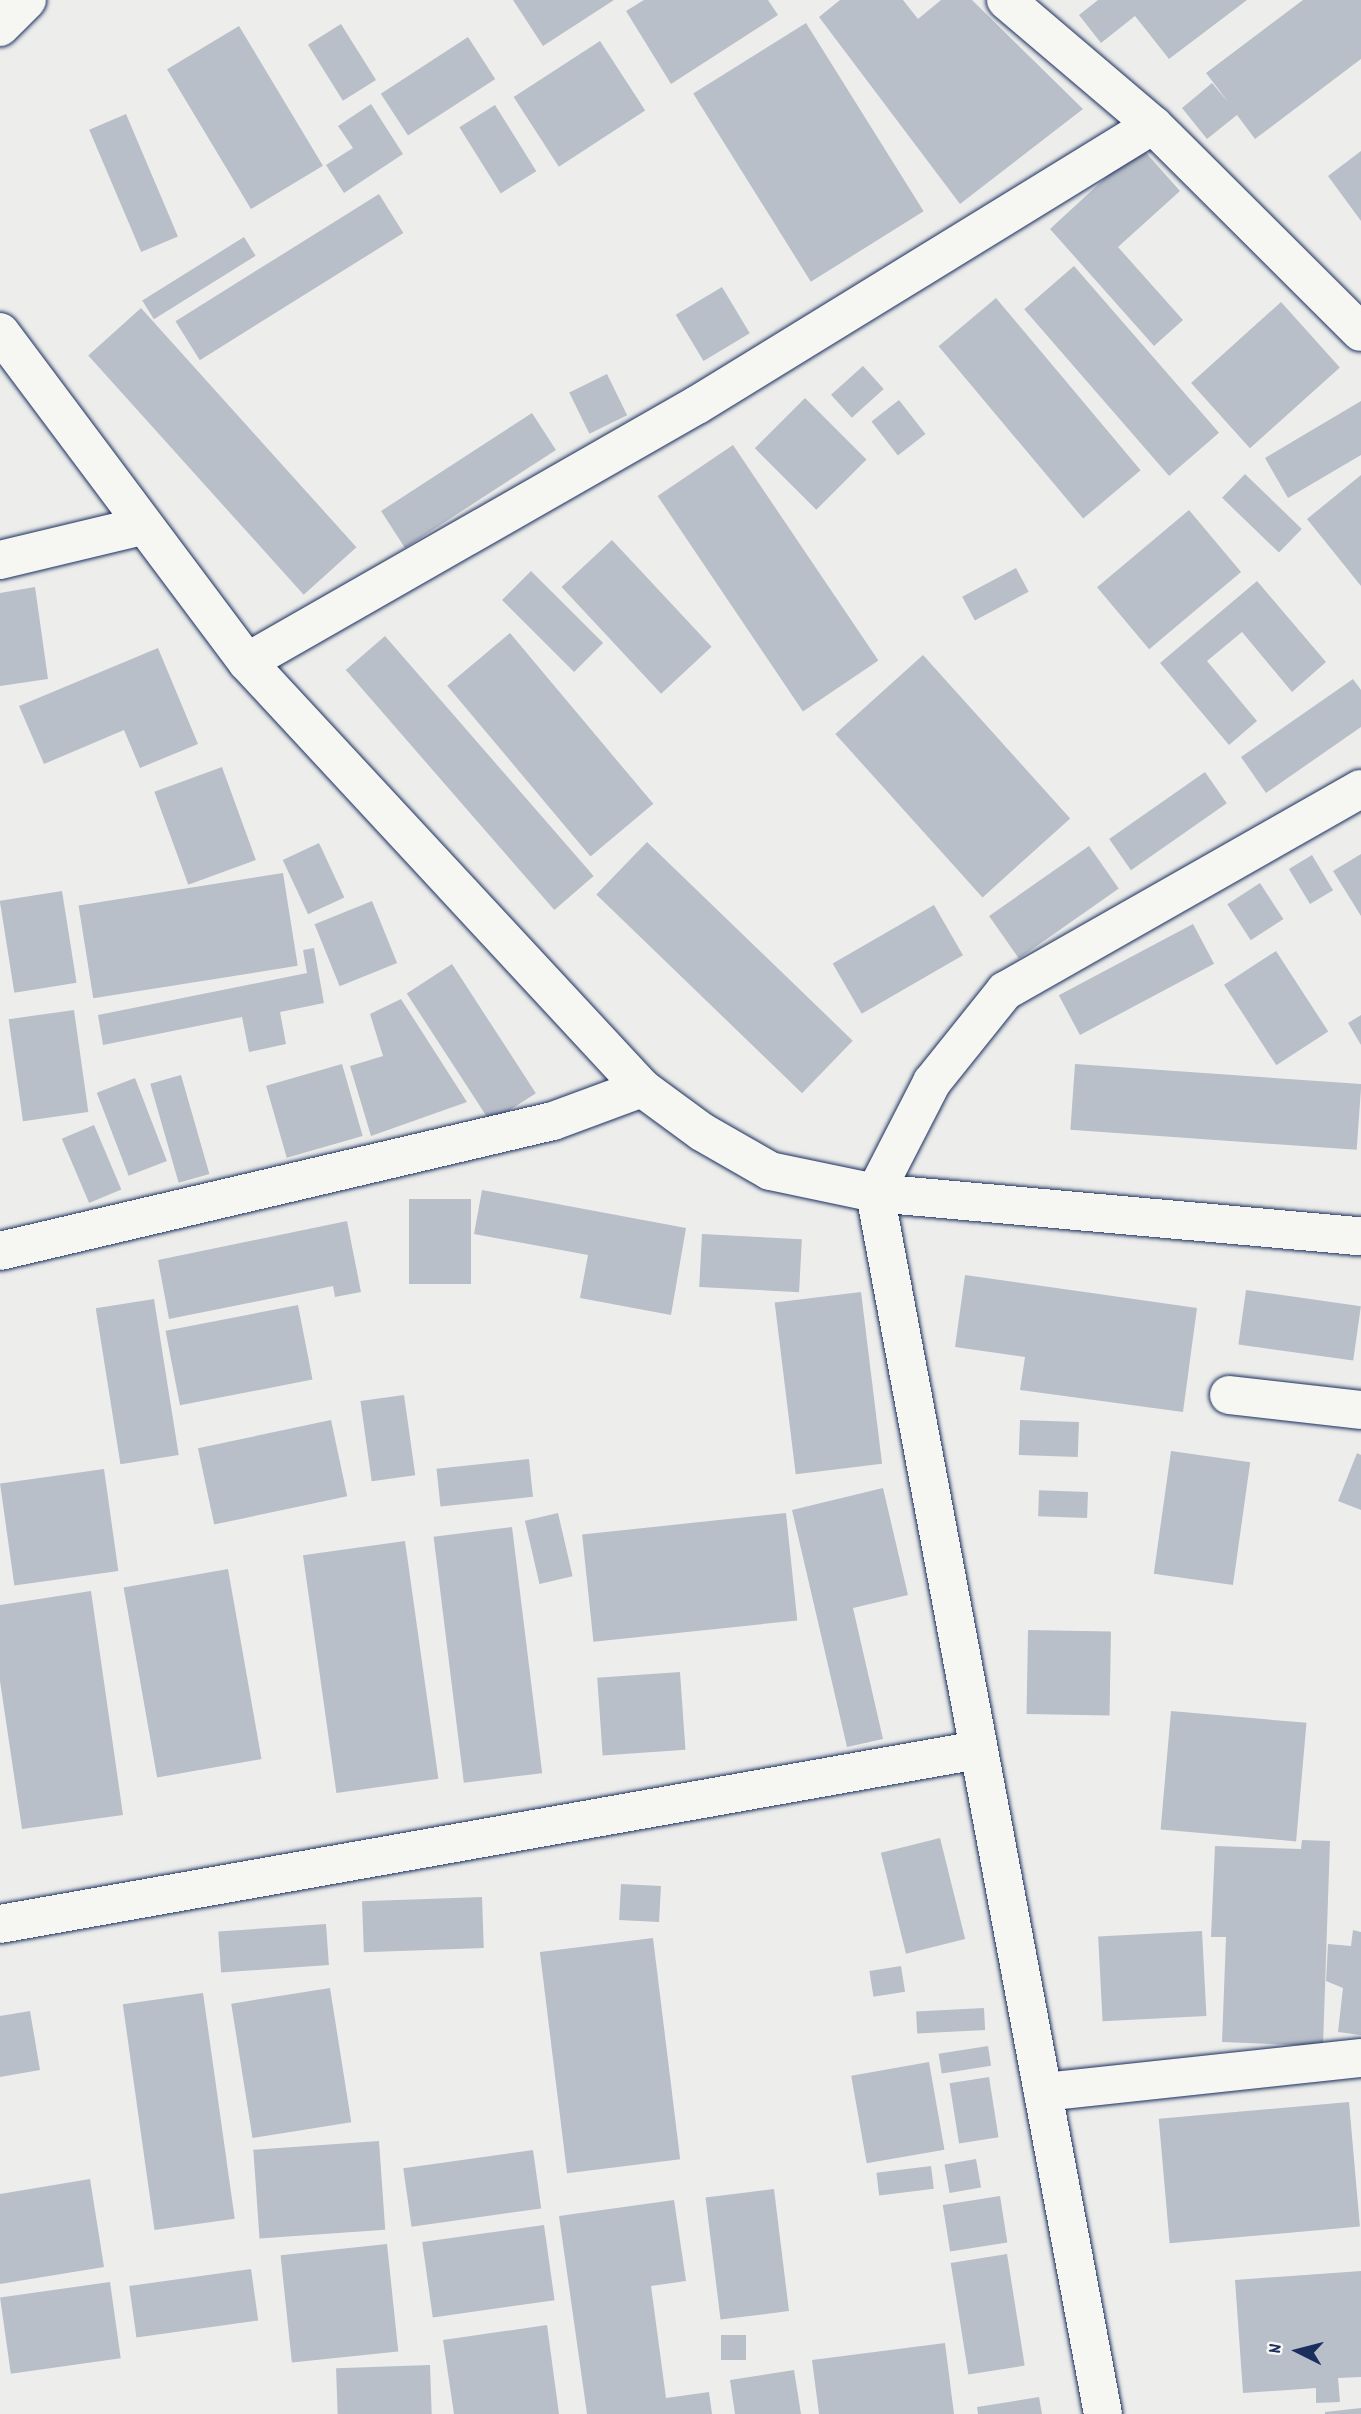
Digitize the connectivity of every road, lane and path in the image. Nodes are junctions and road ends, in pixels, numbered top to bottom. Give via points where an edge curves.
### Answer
1 (26, 0) edge
2 (1006, 0) edge
3 (0, 27) edge
4 (1153, 125) junction
5 (0, 332) edge
6 (1361, 332) edge
7 (142, 526) junction
8 (0, 560) edge
9 (247, 662) junction
10 (1361, 789) edge
11 (642, 1088) junction
12 (875, 1193) junction
13 (1361, 1236) edge
14 (0, 1251) edge
15 (1229, 1395) dead end
16 (1361, 1410) edge
17 (978, 1750) junction
18 (0, 1924) edge
19 (1361, 2058) edge
20 (1043, 2092) junction
21 (1103, 2414) edge

1 - 3 street
2 - 4 street
4 - 6 street
4 - 9 street via 697,405
5 - 7 street
7 - 8 street
7 - 9 street
9 - 11 street
10 - 12 street via 1005,991 932,1082
11 - 12 street via 702,1132 771,1171
11 - 14 street via 553,1121
12 - 13 street
12 - 17 street
15 - 16 street
17 - 18 street
17 - 20 street
19 - 20 street
20 - 21 street

